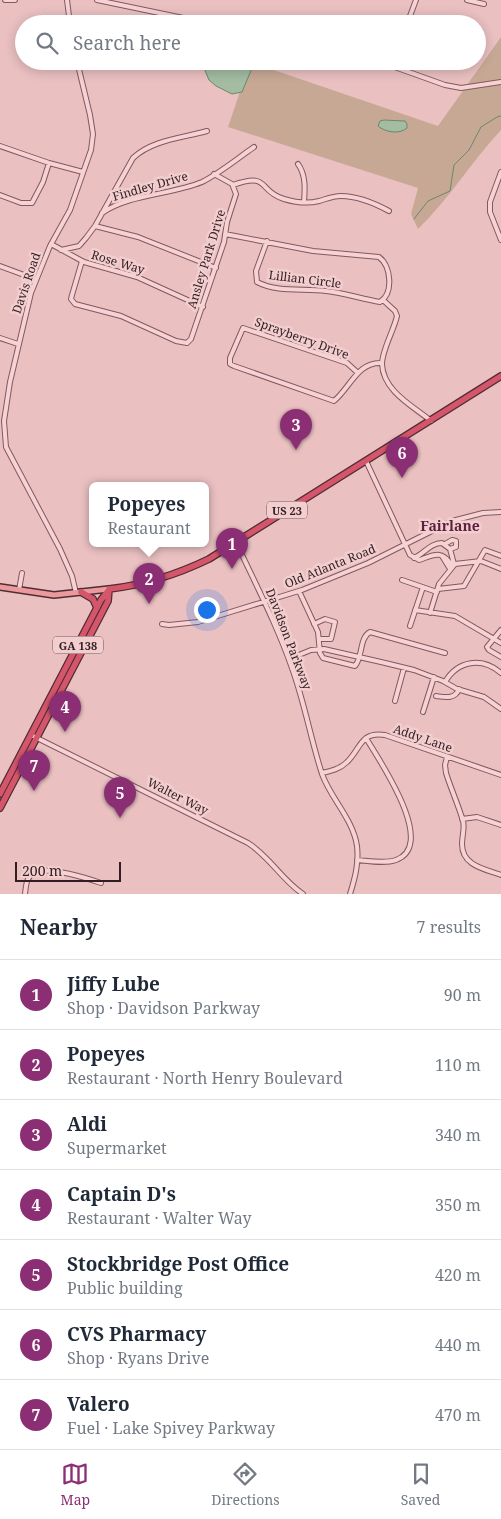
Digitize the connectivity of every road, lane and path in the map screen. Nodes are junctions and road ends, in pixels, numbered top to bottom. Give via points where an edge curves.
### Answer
1 (5, 0) edge
2 (15, 0) edge
3 (67, 0) edge
4 (97, 0) edge
5 (416, 0) edge
6 (467, 0) edge
7 (484, 4) dead end
8 (69, 15) edge
9 (169, 15) edge
10 (410, 15) edge
11 (79, 70) edge
12 (409, 70) edge
13 (501, 82) edge
14 (207, 131) dead end
15 (0, 146) edge
16 (254, 147) dead end
17 (49, 163) junction
18 (298, 164) dead end
19 (83, 172) junction
20 (501, 172) edge
21 (214, 174) junction
22 (233, 185) junction
23 (0, 195) edge
24 (304, 202) junction
25 (389, 211) dead end
26 (102, 214) junction
27 (95, 226) junction
28 (225, 234) junction
29 (501, 240) edge
30 (267, 241) junction
31 (51, 244) junction
32 (61, 250) junction
33 (82, 261) junction
34 (0, 266) edge
35 (216, 268) junction
36 (35, 279) junction
37 (383, 300) junction
38 (202, 307) junction
39 (0, 338) edge
40 (18, 344) junction
41 (382, 364) junction
42 (358, 373) junction
43 (501, 376) edge
44 (431, 421) junction
45 (366, 461) junction
46 (501, 512) edge
47 (236, 542) junction
48 (405, 545) junction
49 (448, 547) junction
50 (441, 555) junction
51 (501, 556) edge
52 (414, 558) junction
53 (479, 561) junction
54 (452, 566) junction
55 (501, 569) edge
56 (22, 573) dead end
57 (402, 580) dead end
58 (0, 587) edge
59 (423, 587) junction
60 (109, 589) junction
61 (19, 590) junction
62 (437, 590) junction
63 (299, 591) junction
64 (79, 593) junction
65 (265, 602) junction
66 (97, 608) junction
67 (415, 610) junction
68 (430, 613) junction
69 (162, 624) dead end
70 (314, 624) junction
71 (410, 626) dead end
72 (501, 630) edge
73 (494, 638) junction
74 (319, 639) junction
75 (501, 642) edge
76 (320, 649) junction
77 (445, 653) dead end
78 (359, 657) junction
79 (501, 657) edge
80 (289, 659) junction
81 (404, 668) junction
82 (501, 674) edge
83 (434, 678) junction
84 (445, 682) junction
85 (459, 690) junction
86 (436, 696) dead end
87 (395, 701) dead end
88 (501, 709) edge
89 (423, 712) dead end
90 (34, 736) junction
91 (366, 738) junction
92 (448, 757) junction
93 (322, 773) junction
94 (501, 775) edge
95 (0, 793) edge
96 (0, 808) edge
97 (462, 819) junction
98 (501, 825) edge
99 (358, 860) junction
100 (501, 875) edge
101 (101, 883) dead end
102 (25, 894) edge
103 (303, 894) edge
104 (350, 894) edge

1 - 2 street
3 - 8 street
4 - 9 street
5 - 10 street
6 - 7 street
11 - 19 street, Davis Road via 93,134
12 - 13 street via 455,87
14 - 26 street via 139,152
15 - 17 street
16 - 21 street, Findley Drive
17 - 19 street
17 - 23 street via 32,202 21,203
18 - 24 street via 304,178
19 - 31 street, Davis Road via 70,210
20 - 29 street via 490,202 490,212
21 - 22 street
21 - 26 street, Findley Drive via 204,181 112,206
22 - 24 street via 254,179 279,197
22 - 28 street, Ansley Park Drive via 236,194
24 - 25 street via 346,196
26 - 27 street
27 - 32 street via 79,246
27 - 35 street via 168,247
28 - 30 street
28 - 35 street, Ansley Park Drive
30 - 37 street via 313,251 379,257 389,274
30 - 37 street, Lillian Circle via 256,271 257,282 279,289 317,290
31 - 32 street, Rose Way
31 - 36 street, Davis Road
32 - 33 street, Rose Way
33 - 38 street, Rose Way via 137,277
33 - 38 street, Ansley Park Drive via 71,299 74,304 121,316 183,344 191,339
34 - 36 street
35 - 38 street, Ansley Park Drive
36 - 40 street, Davis Road
37 - 41 street via 397,316
39 - 40 street
40 - 64 street, Davis Road via 4,421 6,447 60,548
41 - 42 street, Sprayberry Drive via 369,364
41 - 44 street via 389,384
42 - 42 street, Sprayberry Drive via 347,363 243,328 230,358 230,364 234,366 334,400
43 - 44 highway, US 23
44 - 45 highway, US 23
45 - 47 highway, US 23
45 - 48 street
46 - 48 street, Old Atlanta Road via 467,516 435,528
47 - 60 highway, US 23 via 179,572
47 - 65 street, Davidson Parkway
48 - 52 street
48 - 63 street, Old Atlanta Road via 340,576
49 - 50 street
49 - 52 street via 434,544
49 - 54 street
50 - 52 street via 432,554 419,560
50 - 54 street
51 - 53 street via 486,550
53 - 54 street
53 - 55 street
53 - 62 street via 463,587
54 - 62 street
56 - 61 street
57 - 59 street
58 - 61 main road, US 23
59 - 62 street
59 - 67 street
60 - 64 main road, US 23
60 - 66 highway, GA 138
60 - 90 highway, GA 138 via 108,601
61 - 64 main road, US 23 via 54,595
62 - 68 street
63 - 65 street, Old Atlanta Road
63 - 70 street
64 - 66 highway via 94,599
65 - 69 street, Old Atlanta Road via 198,622
65 - 80 street, Davidson Parkway
66 - 90 highway, GA 138
67 - 68 street
67 - 71 street
68 - 73 street via 456,616
70 - 74 street
70 - 74 street via 325,619 335,622 331,638
72 - 73 street
73 - 75 street
73 - 79 street via 488,648
74 - 76 street
76 - 78 street
76 - 78 street via 324,658 354,666
76 - 80 street
77 - 78 street via 370,632 364,636
78 - 81 street
80 - 93 street, Davidson Parkway
81 - 83 street
81 - 87 street
82 - 84 street via 490,666 470,662 455,669
83 - 84 street
83 - 89 street
84 - 85 street
85 - 86 street via 453,696
85 - 88 street via 484,698
90 - 95 highway, GA 138
90 - 96 highway, GA 138
90 - 103 street, Walter Way via 248,843
91 - 92 street, Addy Lane via 377,734
91 - 93 street via 344,764
91 - 99 street via 402,801 412,839 407,852 396,860
92 - 94 street, Addy Lane
92 - 97 street via 446,773
93 - 99 street, Davidson Parkway via 353,832
97 - 98 street via 477,818
97 - 100 street via 462,847 467,858 475,866
99 - 104 street
101 - 102 street via 71,874 38,872 26,882

